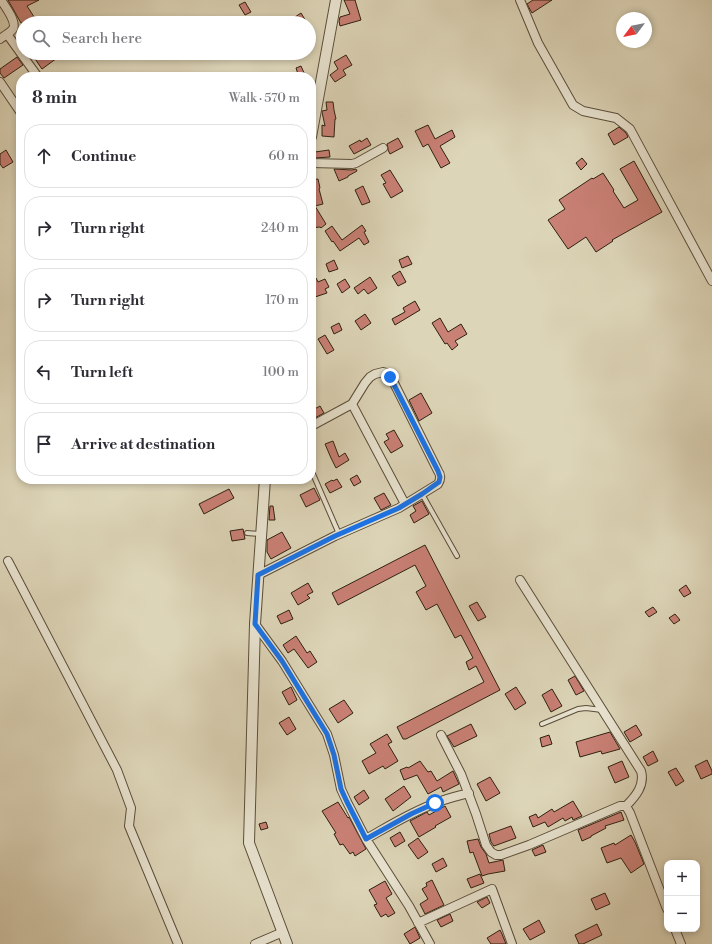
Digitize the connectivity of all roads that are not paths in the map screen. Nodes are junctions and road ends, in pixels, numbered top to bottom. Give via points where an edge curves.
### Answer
1 (1, 0) edge
2 (336, 0) edge
3 (520, 0) edge
4 (4, 36) edge
5 (16, 50) edge
6 (24, 60) edge
7 (34, 72) edge
8 (0, 82) edge
9 (16, 106) edge
10 (316, 109) edge
11 (383, 148) dead end
12 (316, 163) edge
13 (712, 281) edge
14 (352, 404) junction
15 (316, 424) dead end
16 (316, 481) edge
17 (264, 484) edge
18 (422, 494) junction
19 (405, 504) junction
20 (247, 533) dead end
21 (257, 533) junction
22 (339, 534) junction
23 (457, 556) dead end
24 (8, 561) dead end
25 (258, 575) junction
26 (520, 580) dead end
27 (255, 624) junction
28 (603, 710) junction
29 (542, 724) dead end
30 (441, 735) dead end
31 (469, 793) junction
32 (626, 806) junction
33 (366, 839) junction
34 (664, 901) edge
35 (418, 923) junction
36 (282, 932) junction
37 (676, 932) edge
38 (178, 944) edge
39 (254, 944) edge
40 (287, 944) edge
41 (430, 944) edge
42 (512, 944) edge
43 (681, 944) edge

1 - 4 street via 14,24
2 - 10 street
3 - 13 street via 538,43 573,105 583,111 616,118 630,128
4 - 5 street
6 - 7 street
8 - 9 street
11 - 12 street via 352,164
14 - 15 street
14 - 18 street via 370,377 383,372 390,377 440,474 438,484
14 - 19 street
16 - 22 lane
17 - 21 street
18 - 19 street
18 - 23 lane
19 - 22 street
20 - 21 lane
21 - 25 street
22 - 25 street
24 - 38 street via 117,770 131,808 129,826
25 - 27 street
26 - 28 street
27 - 33 street via 282,661 327,734 341,789
27 - 36 street via 249,843
28 - 29 lane via 578,709
28 - 32 street via 643,776 636,796
30 - 31 street
31 - 32 street via 486,845 496,855 529,845 620,806
31 - 33 street via 435,803
32 - 34 street
33 - 35 street
35 - 41 street
35 - 42 street via 492,889
36 - 39 street
36 - 40 street
37 - 43 street

